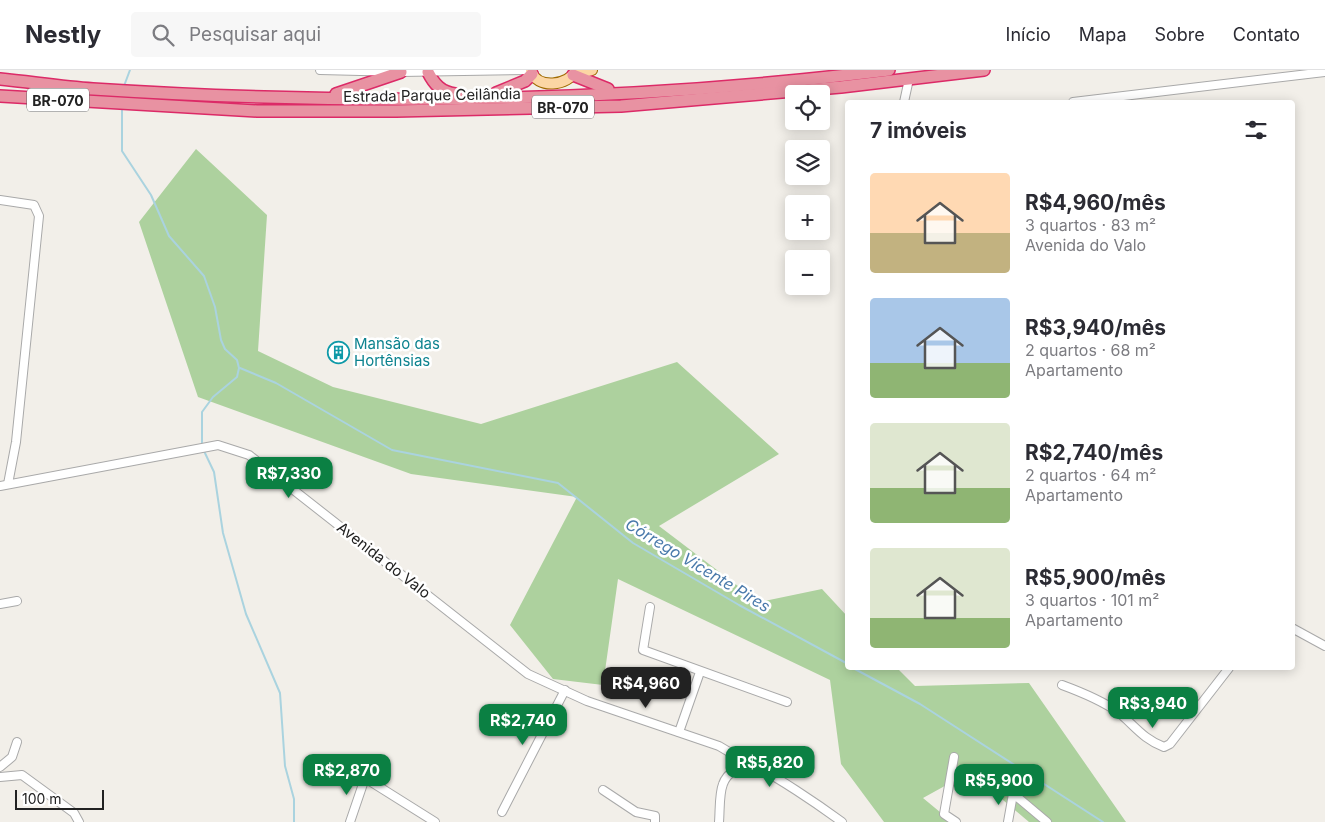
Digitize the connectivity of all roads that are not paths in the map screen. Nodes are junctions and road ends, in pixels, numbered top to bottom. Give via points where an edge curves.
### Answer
1 (320, 70) edge
2 (520, 70) edge
3 (592, 70) edge
4 (889, 70) edge
5 (984, 70) edge
6 (529, 71) edge
7 (401, 72) junction
8 (428, 72) junction
9 (1325, 72) edge
10 (574, 73) edge
11 (5, 76) edge
12 (909, 79) junction
13 (619, 93) junction
14 (0, 96) edge
15 (477, 97) junction
16 (29, 98) junction
17 (324, 98) junction
18 (904, 100) edge
19 (1090, 100) edge
20 (0, 102) edge
21 (0, 200) edge
22 (4, 485) edge
23 (17, 601) dead end
24 (0, 604) edge
25 (650, 607) dead end
26 (1295, 630) edge
27 (1325, 646) edge
28 (1227, 670) edge
29 (700, 672) junction
30 (1062, 685) dead end
31 (565, 690) junction
32 (787, 702) dead end
33 (679, 732) junction
34 (17, 742) dead end
35 (954, 757) dead end
36 (751, 766) junction
37 (0, 767) edge
38 (986, 771) dead end
39 (0, 777) edge
40 (603, 790) dead end
41 (1013, 794) junction
42 (502, 812) dead end
43 (421, 813) junction
44 (79, 822) edge
45 (350, 822) edge
46 (417, 822) edge
47 (435, 822) edge
48 (655, 822) edge
49 (719, 822) edge
50 (842, 822) edge
51 (956, 822) edge
52 (1008, 822) edge
53 (1047, 822) edge

1 - 7 street
2 - 6 street
2 - 8 street
3 - 10 main road
4 - 13 highway, Estrada Parque Ceilândia / BR-070
5 - 12 highway, Estrada Parque Ceilândia / BR-070
6 - 10 main road via 539,80 554,84 563,82
6 - 15 highway via 515,86
7 - 8 street
7 - 17 highway
8 - 15 highway via 435,85 448,93
9 - 19 street
10 - 13 highway via 590,84
11 - 17 highway, Estrada Parque Ceilândia / BR-070 via 116,90
12 - 16 highway, Estrada Parque Ceilândia / BR-070 via 621,106 396,111 257,111
12 - 18 street
13 - 15 highway, Estrada Parque Ceilândia / BR-070
14 - 16 highway, Estrada Parque Ceilândia / BR-070
15 - 17 highway, Estrada Parque Ceilândia / BR-070
16 - 20 highway
21 - 22 street via 34,206 39,216 16,442
22 - 31 street, Avenida do Valo via 218,445 249,455 528,674
23 - 24 street
25 - 29 street via 643,650
26 - 27 street
28 - 30 street via 1170,744 1164,746 1148,740 1117,712
29 - 32 street
29 - 33 street
31 - 33 street, Avenida do Valo via 587,701
31 - 42 street
33 - 36 street, Avenida do Valo via 719,746
34 - 37 street via 12,757
35 - 51 street via 944,814
36 - 49 street via 736,768 722,784
36 - 50 street, Avenida do Valo via 774,776
38 - 41 street
39 - 44 street via 22,775 74,813
40 - 48 street via 636,812 655,816
41 - 52 street
41 - 53 street
43 - 45 street via 365,778
43 - 46 street
43 - 47 street

